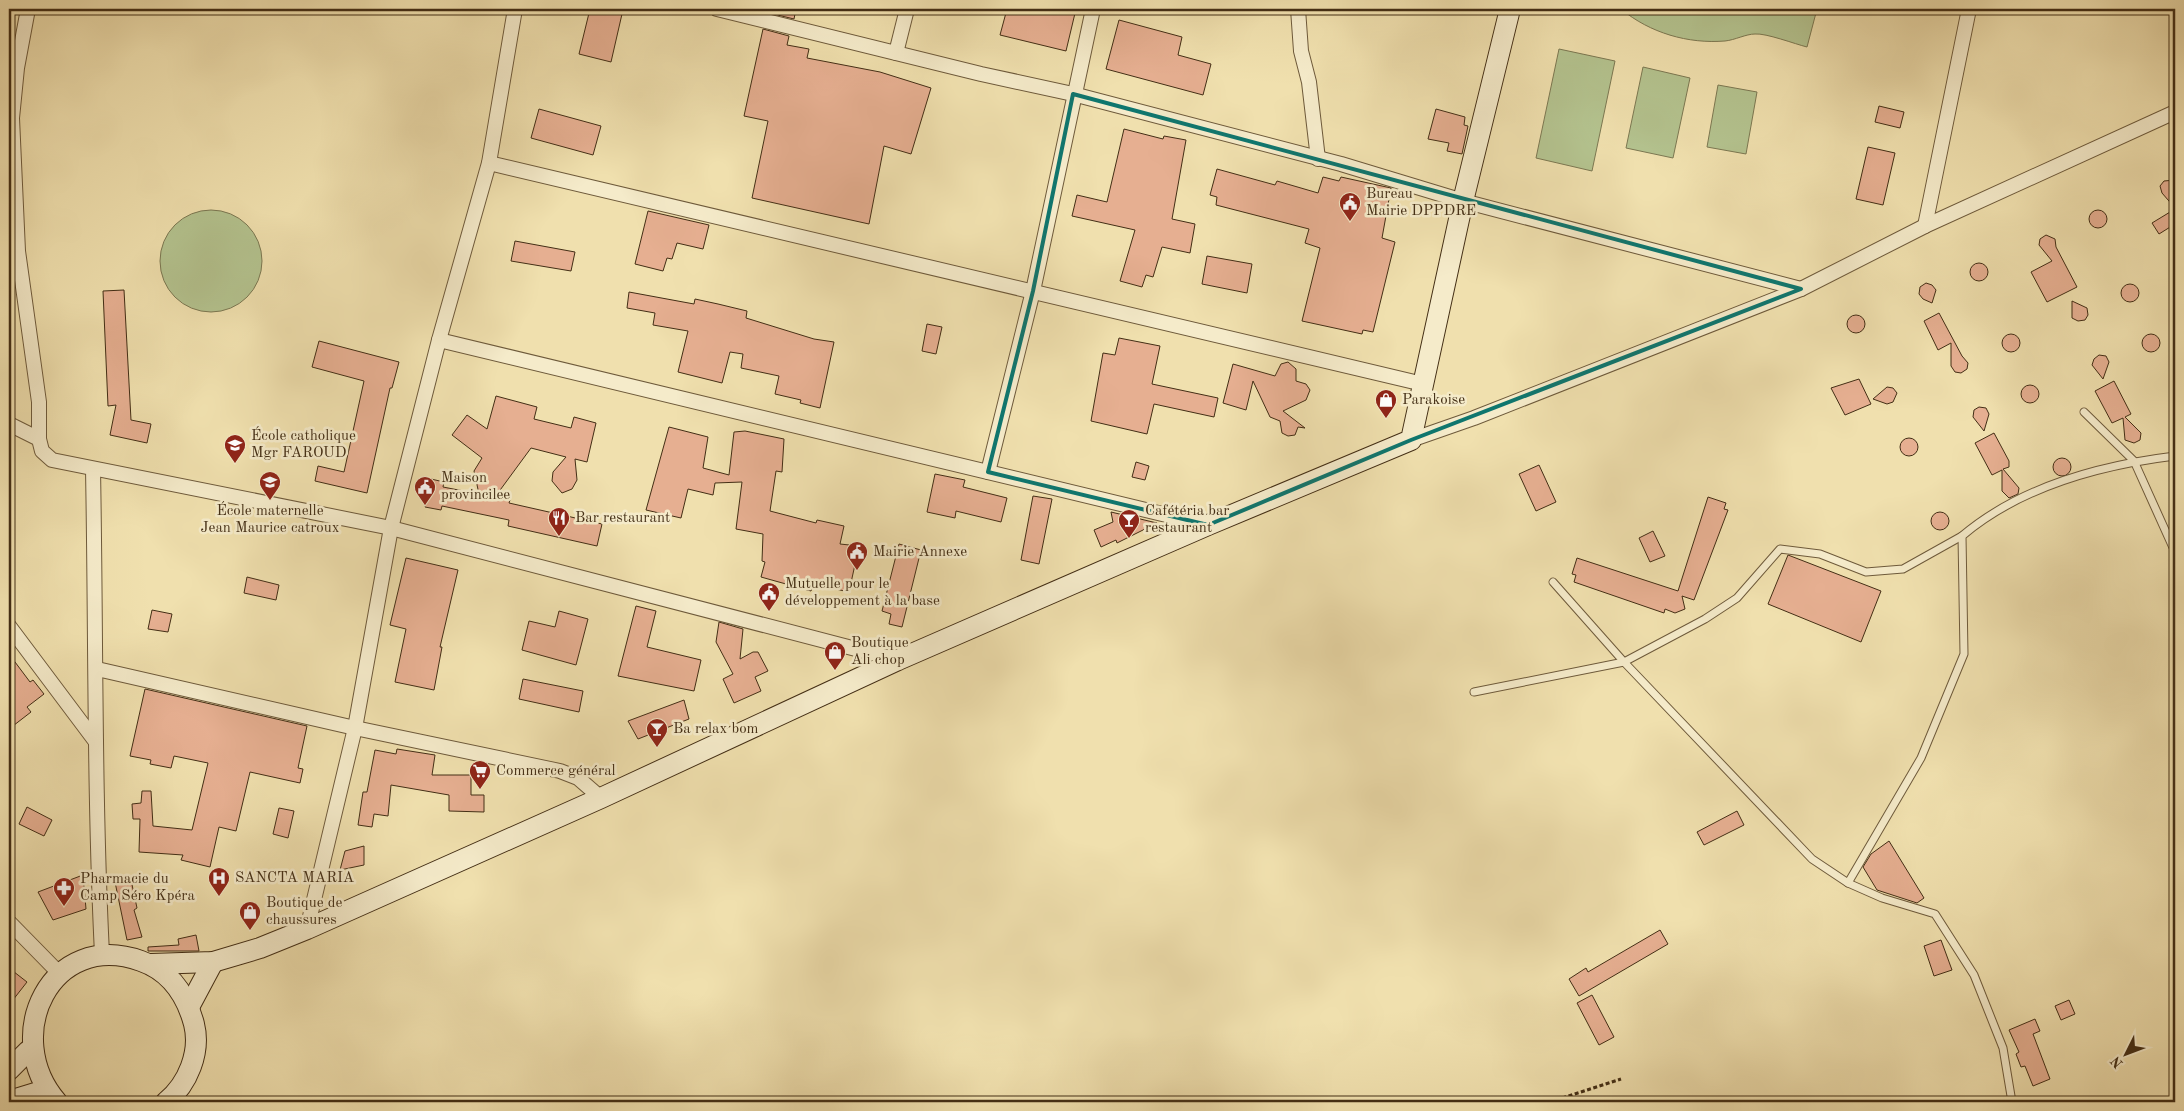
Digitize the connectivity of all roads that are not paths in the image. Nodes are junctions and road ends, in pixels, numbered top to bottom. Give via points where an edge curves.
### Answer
1 (28, 9) edge
2 (515, 9) edge
3 (717, 9) edge
4 (907, 9) edge
5 (1093, 9) edge
6 (1298, 9) edge
7 (1510, 9) edge
8 (1969, 9) edge
9 (896, 53) junction
10 (1074, 94) junction
11 (2175, 112) edge
12 (1318, 159) junction
13 (489, 162) junction
14 (1463, 200) junction
15 (1925, 226) junction
16 (1801, 290) junction
17 (1033, 291) junction
18 (439, 340) junction
19 (1423, 384) junction
20 (2084, 412) dead end
21 (9, 424) edge
22 (39, 439) junction
23 (1411, 440) junction
24 (2175, 456) edge
25 (2134, 461) junction
26 (93, 469) junction
27 (988, 472) junction
28 (1208, 525) junction
29 (391, 528) junction
30 (1962, 536) junction
31 (2175, 552) edge
32 (1552, 582) dead end
33 (9, 626) edge
34 (898, 660) junction
35 (1624, 662) junction
36 (97, 669) junction
37 (1474, 692) dead end
38 (356, 728) junction
39 (96, 742) junction
40 (601, 798) junction
41 (1848, 882) junction
42 (9, 922) edge
43 (307, 929) junction
44 (102, 954) junction
45 (213, 962) junction
46 (151, 964) junction
47 (58, 972) junction
48 (189, 1006) junction
49 (28, 1051) junction
50 (9, 1070) edge
51 (51, 1096) edge
52 (172, 1100) edge
53 (9, 1101) edge
54 (2012, 1102) edge

1 - 22 street via 12,118 18,252 39,402
2 - 13 street
3 - 9 street
4 - 9 street
5 - 10 street
6 - 12 street
7 - 14 street
8 - 15 street
9 - 10 street
10 - 12 street
10 - 17 street
11 - 15 street
12 - 14 street
13 - 17 street
13 - 18 street
14 - 16 street
14 - 19 street
15 - 16 street
16 - 23 street
17 - 19 street
17 - 27 street
18 - 27 street
18 - 29 street
19 - 23 street
20 - 25 lane
21 - 22 street
22 - 26 street via 42,451 52,460
23 - 28 street
24 - 25 lane
25 - 30 lane via 2051,484 1983,518
25 - 31 lane
26 - 29 street
26 - 36 street
27 - 28 street
28 - 34 street
29 - 34 street
29 - 38 street
30 - 35 lane via 1903,569 1866,572 1820,554 1780,549 1737,598 1706,619
30 - 41 lane via 1964,654 1921,758
32 - 35 lane
33 - 39 street
34 - 40 street
35 - 37 lane
35 - 41 lane via 1812,859
36 - 38 street
36 - 39 street
38 - 40 street via 560,771 578,778
38 - 43 street
39 - 44 street via 96,837
40 - 43 street
41 - 54 lane via 1882,898 1935,914 1974,975 2004,1048
42 - 47 street
43 - 45 street
44 - 46 street via 127,956
44 - 47 street via 79,960
45 - 46 street
45 - 48 street
46 - 48 street via 174,982
47 - 49 street via 43,988 33,1008 27,1029
48 - 52 street via 195,1029 195,1053 188,1075
49 - 50 street
49 - 51 street via 37,1078
51 - 53 street

